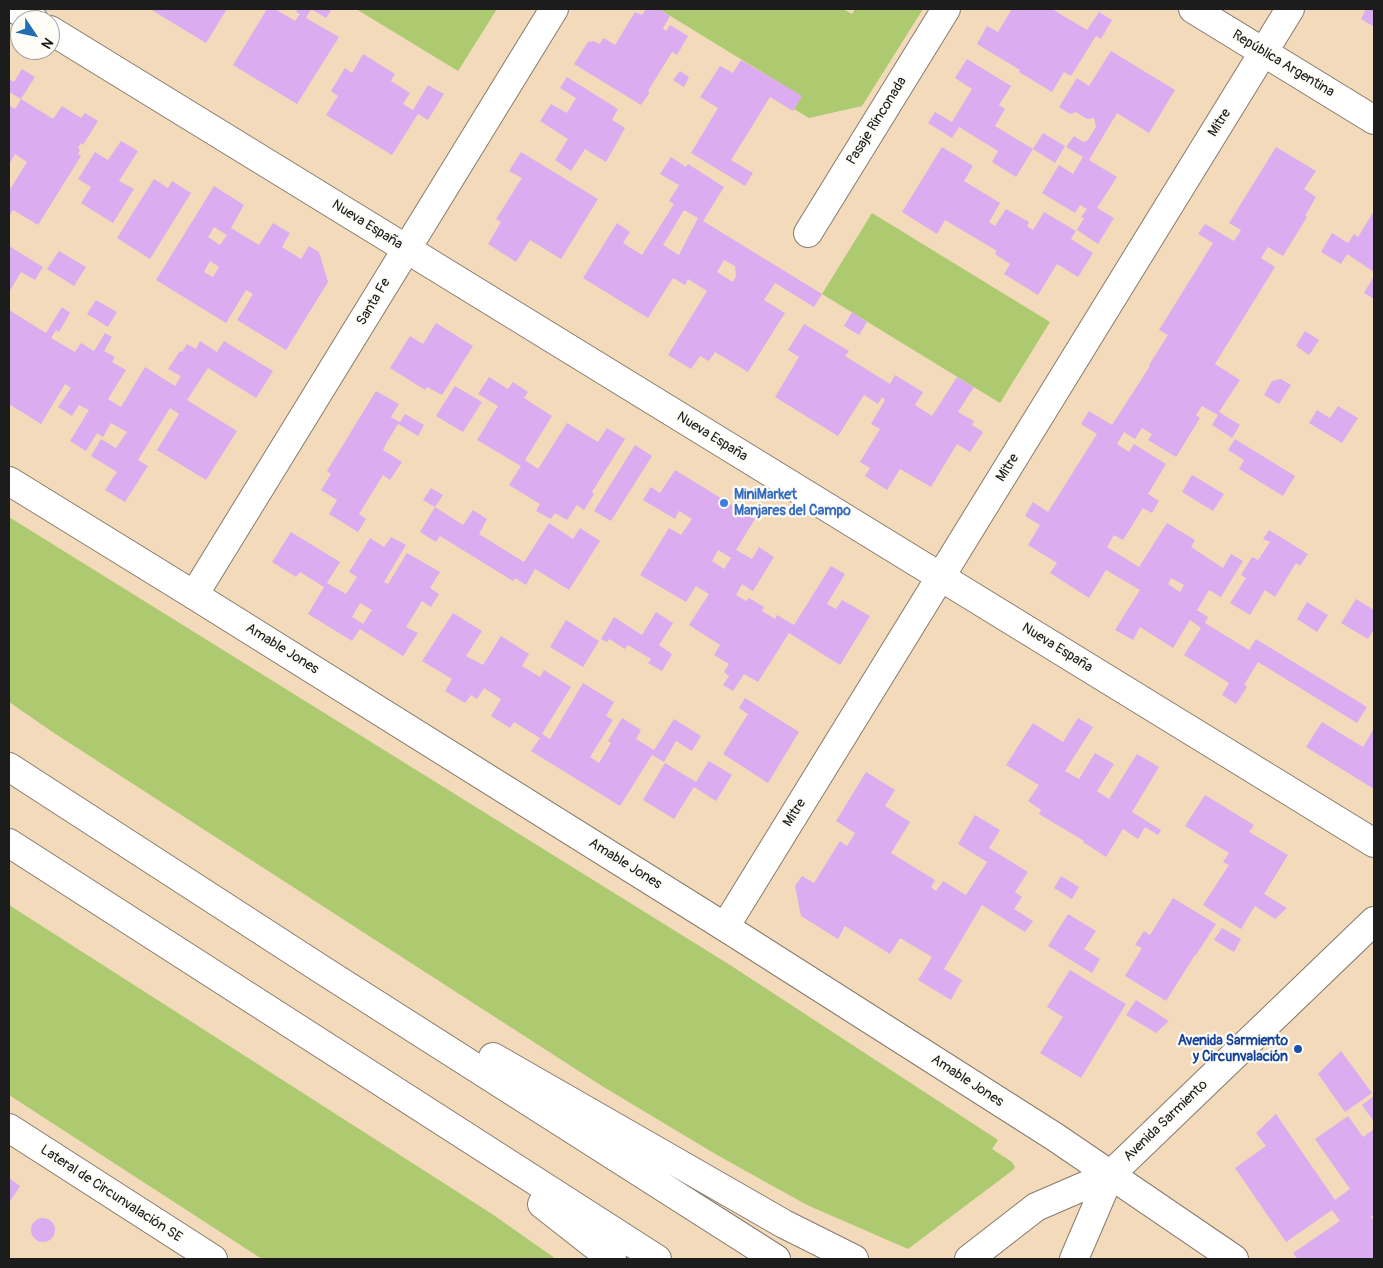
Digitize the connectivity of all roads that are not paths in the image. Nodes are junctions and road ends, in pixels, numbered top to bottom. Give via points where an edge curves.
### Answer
1 (554, 9) edge
2 (946, 9) edge
3 (1193, 9) edge
4 (1290, 9) edge
5 (60, 36) edge
6 (1264, 52) junction
7 (1374, 120) edge
8 (808, 233) dead end
9 (406, 249) junction
10 (9, 481) edge
11 (940, 577) junction
12 (194, 595) junction
13 (9, 755) edge
14 (9, 767) edge
15 (75, 809) junction
16 (9, 843) edge
17 (1374, 843) edge
18 (207, 894) junction
19 (1374, 921) edge
20 (725, 927) junction
21 (406, 1099) junction
22 (9, 1128) edge
23 (1110, 1175) junction
24 (767, 1253) edge
25 (213, 1259) edge
26 (612, 1259) edge
27 (657, 1259) edge
28 (854, 1259) edge
29 (969, 1259) edge
30 (1074, 1259) edge
31 (1234, 1259) edge

1 - 9 main road, Santa Fe
2 - 8 main road, Pasaje Rinconada
3 - 6 main road, República Argentina
4 - 6 main road, Mitre
5 - 9 main road, Nueva España
6 - 7 main road, República Argentina
6 - 11 main road, Mitre
9 - 11 main road, Nueva España
9 - 12 main road, Santa Fe
10 - 12 main road, Amable Jones
11 - 17 main road, Nueva España
11 - 20 main road, Mitre
12 - 20 main road, Amable Jones
13 - 15 main road
14 - 15 main road
15 - 18 main road
16 - 21 main road
18 - 24 main road
18 - 28 main road via 784,1224
19 - 23 main road, Avenida Sarmiento
20 - 23 main road, Amable Jones
21 - 26 main road
21 - 27 main road
22 - 25 main road, Lateral de Circunvalación SE
23 - 29 main road, Avenida Sarmiento via 1036,1207
23 - 30 main road, Avenida Sarmiento
23 - 31 main road, Amable Jones

